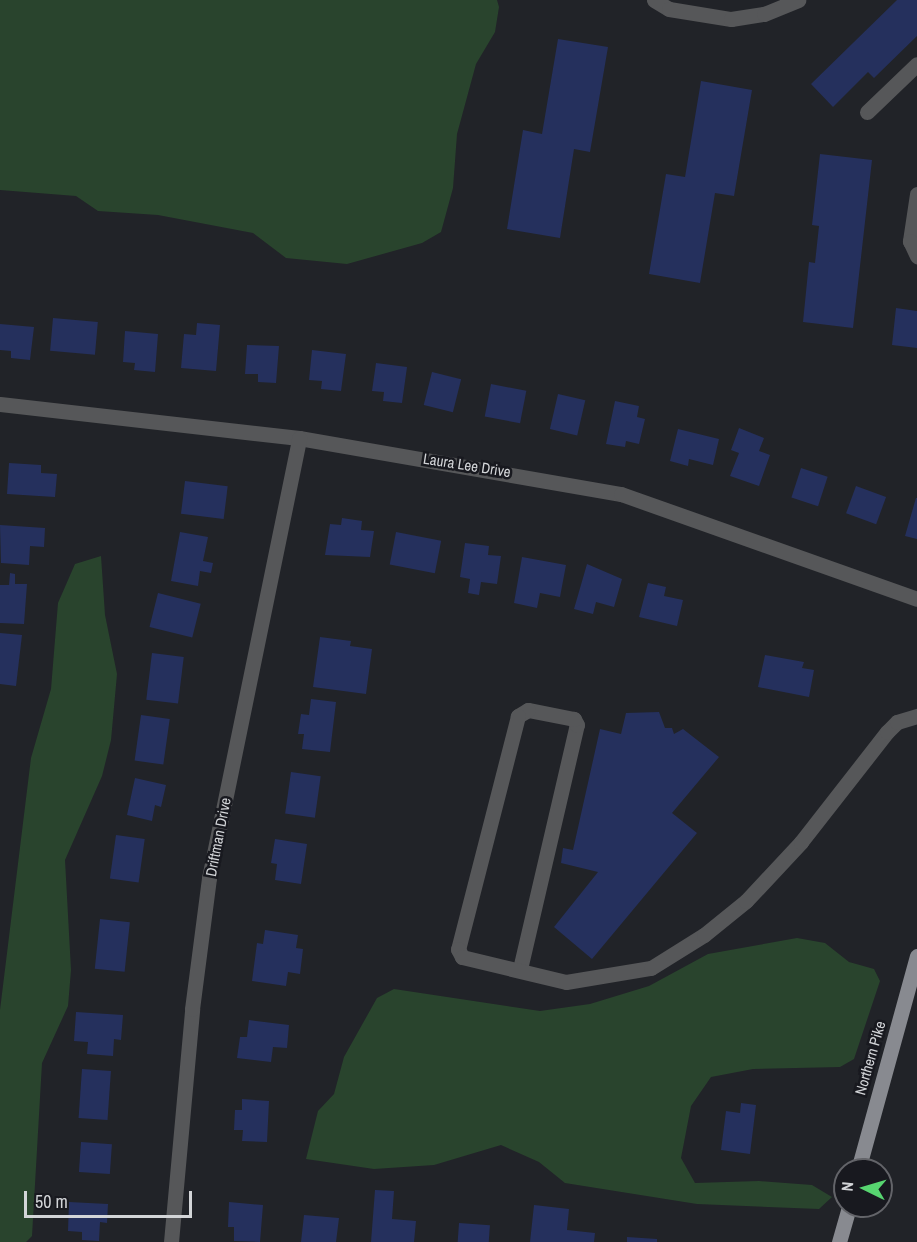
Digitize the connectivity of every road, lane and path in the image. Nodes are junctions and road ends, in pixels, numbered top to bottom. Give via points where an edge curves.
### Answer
1 (654, 0) edge
2 (798, 0) edge
3 (917, 64) edge
4 (867, 112) dead end
5 (917, 194) edge
6 (917, 256) edge
7 (0, 405) edge
8 (298, 438) junction
9 (917, 599) edge
10 (917, 716) edge
11 (917, 956) edge
12 (520, 969) junction
13 (861, 1158) edge
14 (846, 1218) edge
15 (171, 1242) edge
16 (839, 1242) edge

1 - 2 street via 669,9 701,17 731,19 764,14
3 - 4 street
5 - 6 street via 910,241
7 - 8 street, Laura Lee Drive
8 - 9 street, Laura Lee Drive via 621,494
8 - 15 street, Driftman Drive via 209,878 192,1009
10 - 12 street via 897,722 887,732 801,842 746,901 665,960 651,968 590,981 566,982
11 - 13 main road, Northern Pike
12 - 12 street via 462,957 458,949 518,716 528,710 574,719 577,725
14 - 16 main road

